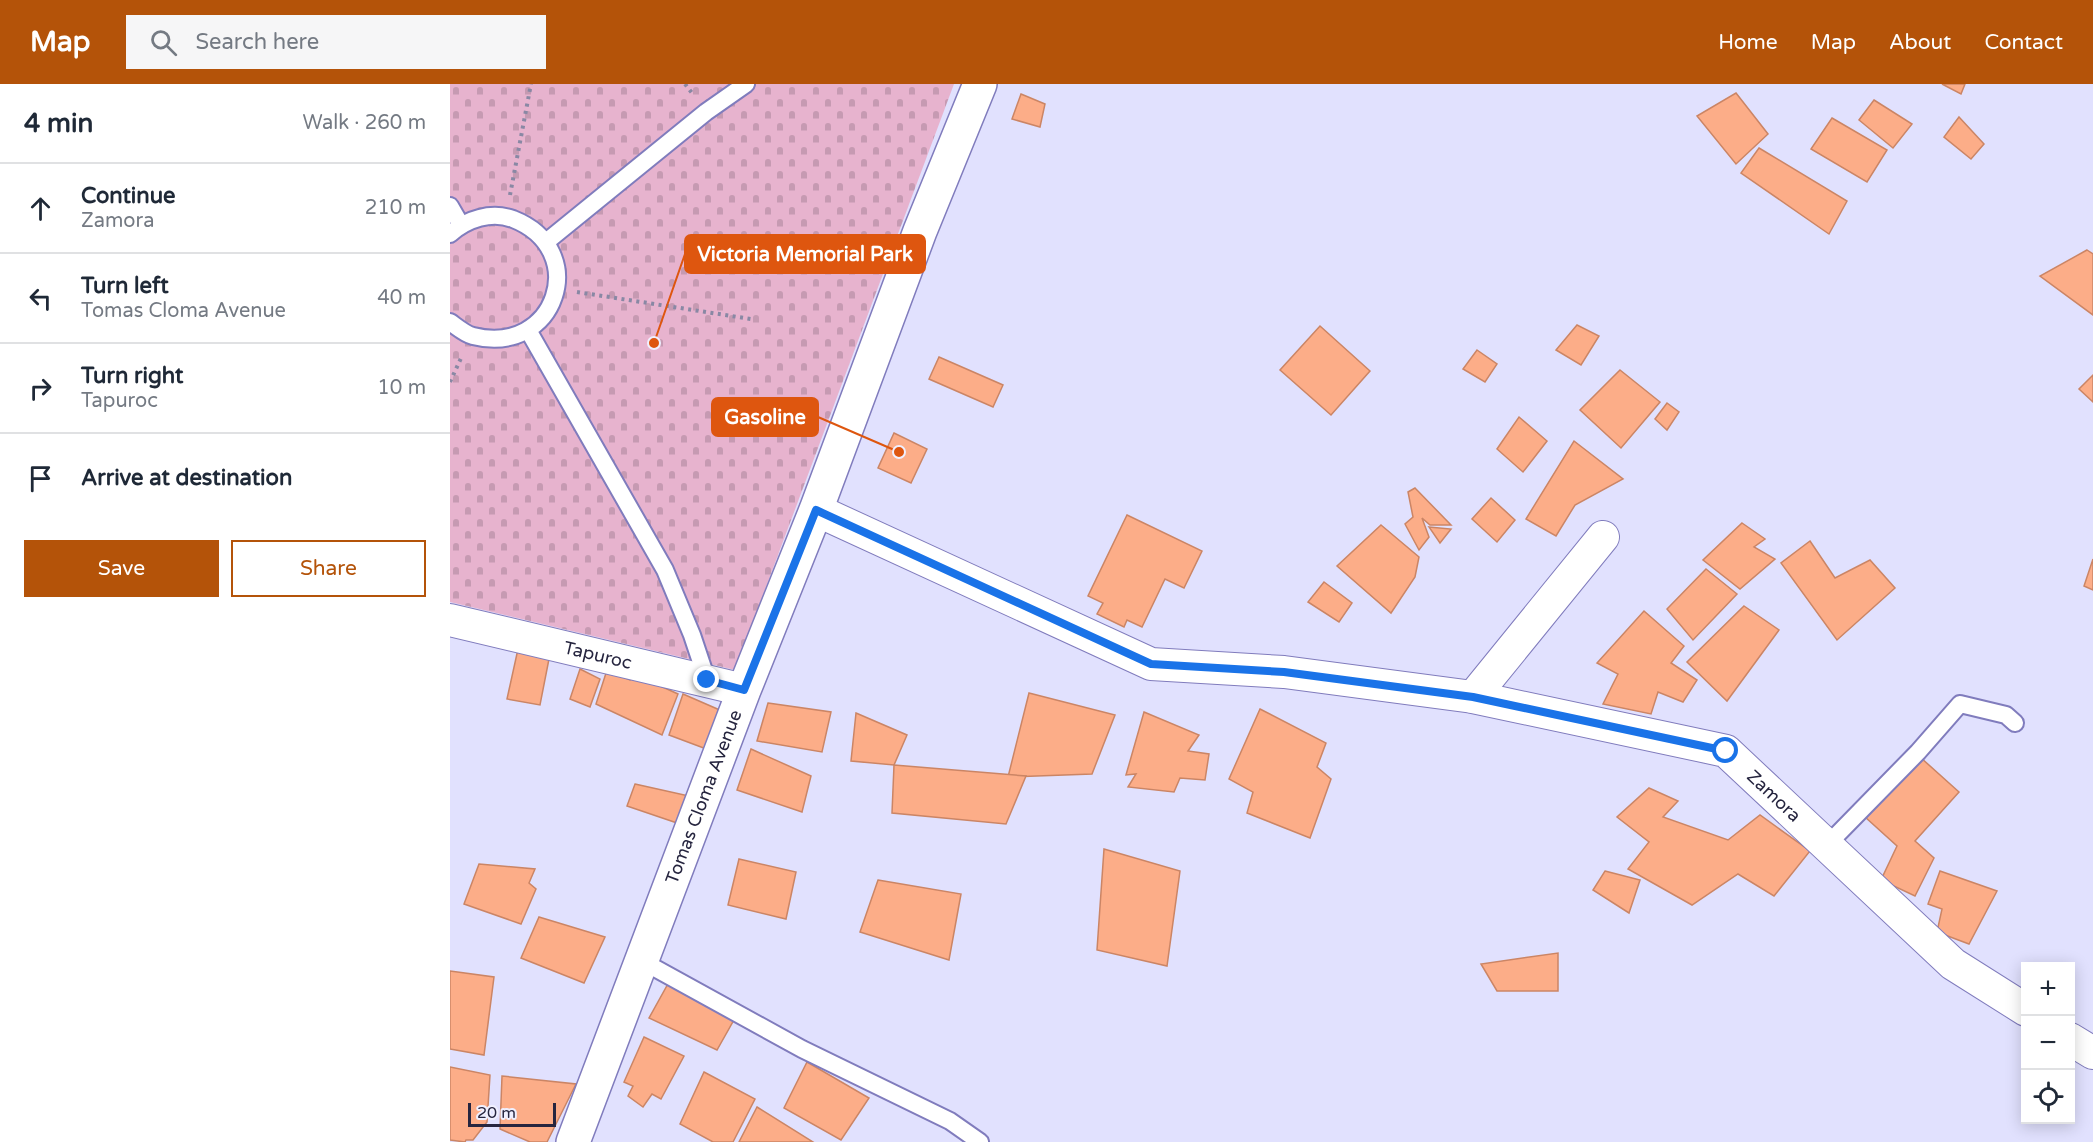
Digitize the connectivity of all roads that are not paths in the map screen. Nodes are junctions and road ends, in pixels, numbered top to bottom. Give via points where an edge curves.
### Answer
1 (746, 84) edge
2 (980, 84) edge
3 (450, 206) edge
4 (455, 229) edge
5 (546, 242) junction
6 (450, 322) edge
7 (528, 330) junction
8 (816, 510) junction
9 (1603, 537) dead end
10 (450, 620) edge
11 (707, 680) junction
12 (744, 690) junction
13 (1473, 697) junction
14 (2015, 723) dead end
15 (1827, 845) junction
16 (642, 961) junction
17 (2021, 1007) edge
18 (2075, 1041) edge
19 (2093, 1053) edge
20 (573, 1142) edge
21 (980, 1142) edge

1 - 5 lane
2 - 8 main road, Tomas Cloma Avenue via 920,231
3 - 4 lane
4 - 5 lane via 482,216 506,216 528,225
5 - 7 lane via 556,265 557,289 547,313
6 - 7 lane via 471,336 500,340
7 - 11 lane via 665,570
8 - 12 main road, Tomas Cloma Avenue
8 - 13 street, Zamora via 1151,664 1284,672
9 - 13 street
10 - 11 street, Tapuroc
11 - 12 street, Tapuroc
12 - 16 main road, Tomas Cloma Avenue
13 - 15 street, Zamora via 1726,751
14 - 15 lane via 2006,715 1960,704
15 - 17 street, Zamora via 1953,964
16 - 20 main road, Tomas Cloma Avenue
16 - 21 lane via 802,1049 950,1121
18 - 19 street

